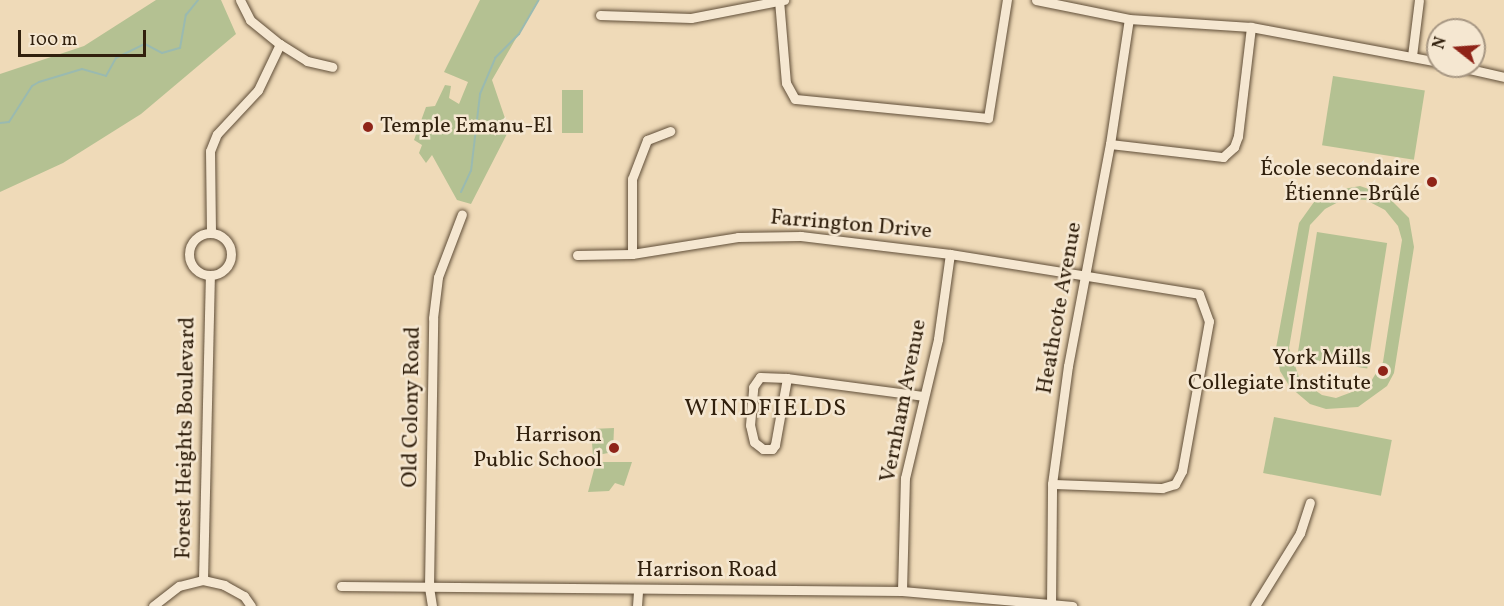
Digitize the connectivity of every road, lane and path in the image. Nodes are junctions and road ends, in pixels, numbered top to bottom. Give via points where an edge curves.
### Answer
1 (240, 0) edge
2 (781, 0) edge
3 (1006, 0) edge
4 (1036, 0) edge
5 (1419, 0) edge
6 (600, 15) dead end
7 (1130, 19) junction
8 (1251, 27) junction
9 (280, 44) junction
10 (1412, 56) junction
11 (1426, 59) edge
12 (332, 67) dead end
13 (1486, 73) edge
14 (1504, 77) edge
15 (670, 131) dead end
16 (1110, 144) junction
17 (462, 214) dead end
18 (211, 232) junction
19 (632, 254) junction
20 (950, 254) junction
21 (577, 255) dead end
22 (210, 275) junction
23 (1085, 276) junction
24 (787, 378) junction
25 (924, 396) junction
26 (1052, 484) junction
27 (1310, 503) dead end
28 (203, 580) junction
29 (341, 586) dead end
30 (429, 587) junction
31 (638, 590) junction
32 (902, 591) junction
33 (1051, 605) edge
34 (153, 606) edge
35 (251, 606) edge
36 (432, 606) edge
37 (637, 606) edge
38 (1072, 606) edge
39 (1255, 606) edge

1 - 9 street via 249,20
2 - 3 street via 786,83 795,99 988,118
2 - 6 street via 691,18
4 - 7 street
5 - 10 street
7 - 8 street
7 - 16 street, Heathcote Avenue
8 - 10 street
8 - 16 street via 1238,136 1234,147 1222,158
9 - 12 street via 308,61
9 - 18 street via 258,90 217,134 210,151
10 - 11 street
13 - 14 street
15 - 19 street via 647,140 632,179
16 - 23 street, Heathcote Avenue
17 - 30 street, Old Colony Road via 438,277 433,318
18 - 22 street via 223,237 231,254 227,266
18 - 22 street via 194,239 188,253 195,270
19 - 20 street, Farrington Drive via 738,237 801,236
19 - 21 street, Farrington Drive
20 - 23 street, Farrington Drive
20 - 25 street, Vernham Avenue via 938,339
22 - 28 street, Forest Heights Boulevard
23 - 26 street, Heathcote Avenue
23 - 26 street, Farrington Drive via 1199,294 1209,321 1182,471 1175,484 1162,488
24 - 24 street via 775,445 763,449 754,442 750,425 753,387 760,377
24 - 25 street
25 - 32 street, Vernham Avenue via 905,478
26 - 33 street, Heathcote Avenue
27 - 39 street via 1300,533
28 - 34 street via 179,586
28 - 35 street, Forest Heights Boulevard via 224,585 244,596
29 - 30 street, Harrison Road
30 - 31 street, Harrison Road
30 - 36 street, Old Colony Road
31 - 32 street, Harrison Road
31 - 37 street
32 - 33 street, Harrison Road
33 - 38 street, Harrison Road

